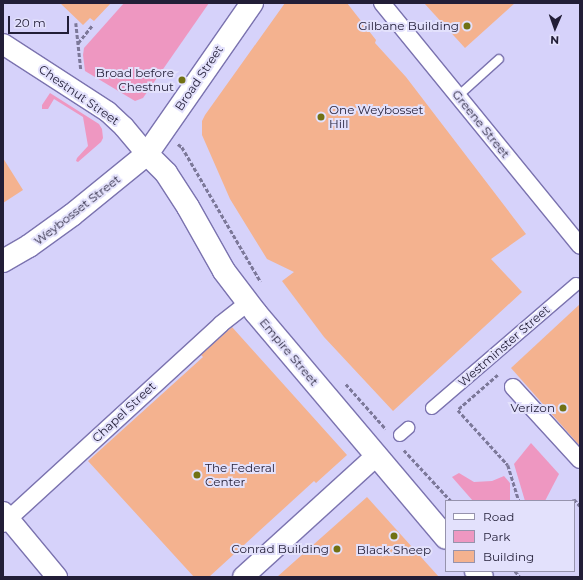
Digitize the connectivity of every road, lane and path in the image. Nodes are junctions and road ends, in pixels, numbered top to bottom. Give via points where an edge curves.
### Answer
1 (252, 3) edge
2 (382, 3) edge
3 (76, 23) dead end
4 (92, 26) dead end
5 (3, 44) edge
6 (78, 44) junction
7 (499, 59) dead end
8 (81, 71) dead end
9 (458, 96) junction
10 (162, 133) junction
11 (147, 154) junction
12 (580, 246) edge
13 (3, 261) edge
14 (262, 284) dead end
15 (576, 284) dead end
16 (248, 303) junction
17 (343, 380) dead end
18 (513, 387) joint
19 (432, 408) dead end
20 (376, 456) junction
21 (580, 460) edge
22 (450, 500) edge
23 (519, 500) edge
24 (5, 518) edge
25 (445, 537) edge
26 (249, 575) edge
27 (57, 577) edge

1 - 10 main road, Broad Street
2 - 9 street, Greene Street
3 - 6 path
4 - 6 path
5 - 11 street, Chestnut Street via 108,112
6 - 8 path
7 - 9 lane
9 - 12 street, Greene Street
10 - 11 main road, Broad Street
10 - 14 path via 182,148
11 - 13 main road, Weybosset Street via 72,216
11 - 16 main road, Empire Street via 166,173 224,271
15 - 19 street, Westminster Street
16 - 20 main road, Empire Street
16 - 24 street, Chapel Street via 220,324
17 - 22 path via 399,435
18 - 21 street
18 - 23 path via 501,373 458,410 508,465
20 - 25 main road, Empire Street
20 - 26 street
24 - 27 street

